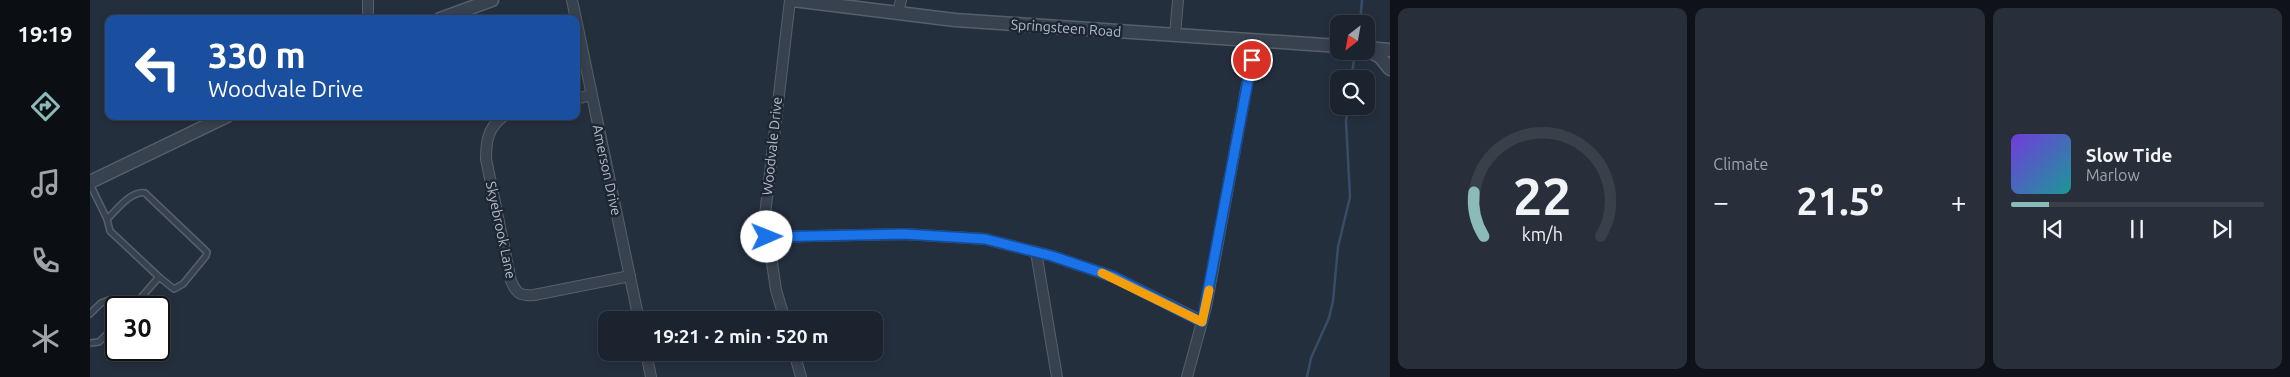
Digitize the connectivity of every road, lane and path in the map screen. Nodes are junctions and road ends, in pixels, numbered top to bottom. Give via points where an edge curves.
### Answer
1 (368, 0) edge
2 (492, 0) edge
3 (572, 0) edge
4 (790, 0) edge
5 (794, 0) edge
6 (900, 0) edge
7 (1178, 0) edge
8 (898, 13) junction
9 (368, 15) edge
10 (451, 15) edge
11 (575, 15) edge
12 (1175, 35) junction
13 (580, 38) edge
14 (1255, 41) junction
15 (1330, 45) edge
16 (1375, 49) edge
17 (1390, 50) edge
18 (1375, 54) edge
19 (1390, 68) edge
20 (592, 95) junction
21 (580, 97) edge
22 (219, 120) edge
23 (500, 120) edge
24 (90, 183) edge
25 (107, 219) junction
26 (767, 237) junction
27 (1036, 252) junction
28 (630, 276) junction
29 (160, 277) junction
30 (143, 296) edge
31 (105, 300) edge
32 (637, 311) edge
33 (782, 311) edge
34 (90, 314) edge
35 (1202, 322) junction
36 (105, 336) edge
37 (90, 343) edge
38 (648, 361) edge
39 (797, 361) edge
40 (651, 377) edge
41 (801, 377) edge
42 (1057, 377) edge
43 (1187, 377) edge

1 - 9 street
2 - 10 street
3 - 11 street, Amerson Drive
4 - 26 street, Woodvale Drive via 764,215
5 - 8 street, Springsteen Road
6 - 8 street
7 - 12 street
8 - 12 street, Springsteen Road
12 - 14 street, Springsteen Road
13 - 20 street, Amerson Drive
14 - 15 street, Springsteen Road
14 - 35 street
16 - 17 street
18 - 19 street
20 - 21 street
20 - 28 street, Amerson Drive
22 - 24 street
23 - 28 street, Skyebrook Lane via 490,130 486,141 486,159 516,292 522,296 534,295
24 - 25 lane
25 - 29 lane via 110,231
25 - 29 lane via 132,195 145,192 205,249 206,256 177,288 170,287
26 - 27 street via 904,234 985,239
26 - 33 street, Woodvale Drive
27 - 35 street via 1114,277
27 - 42 street
28 - 32 street, Amerson Drive
29 - 30 lane
31 - 34 lane
35 - 43 street
36 - 37 lane via 99,342
38 - 40 street
39 - 41 street

